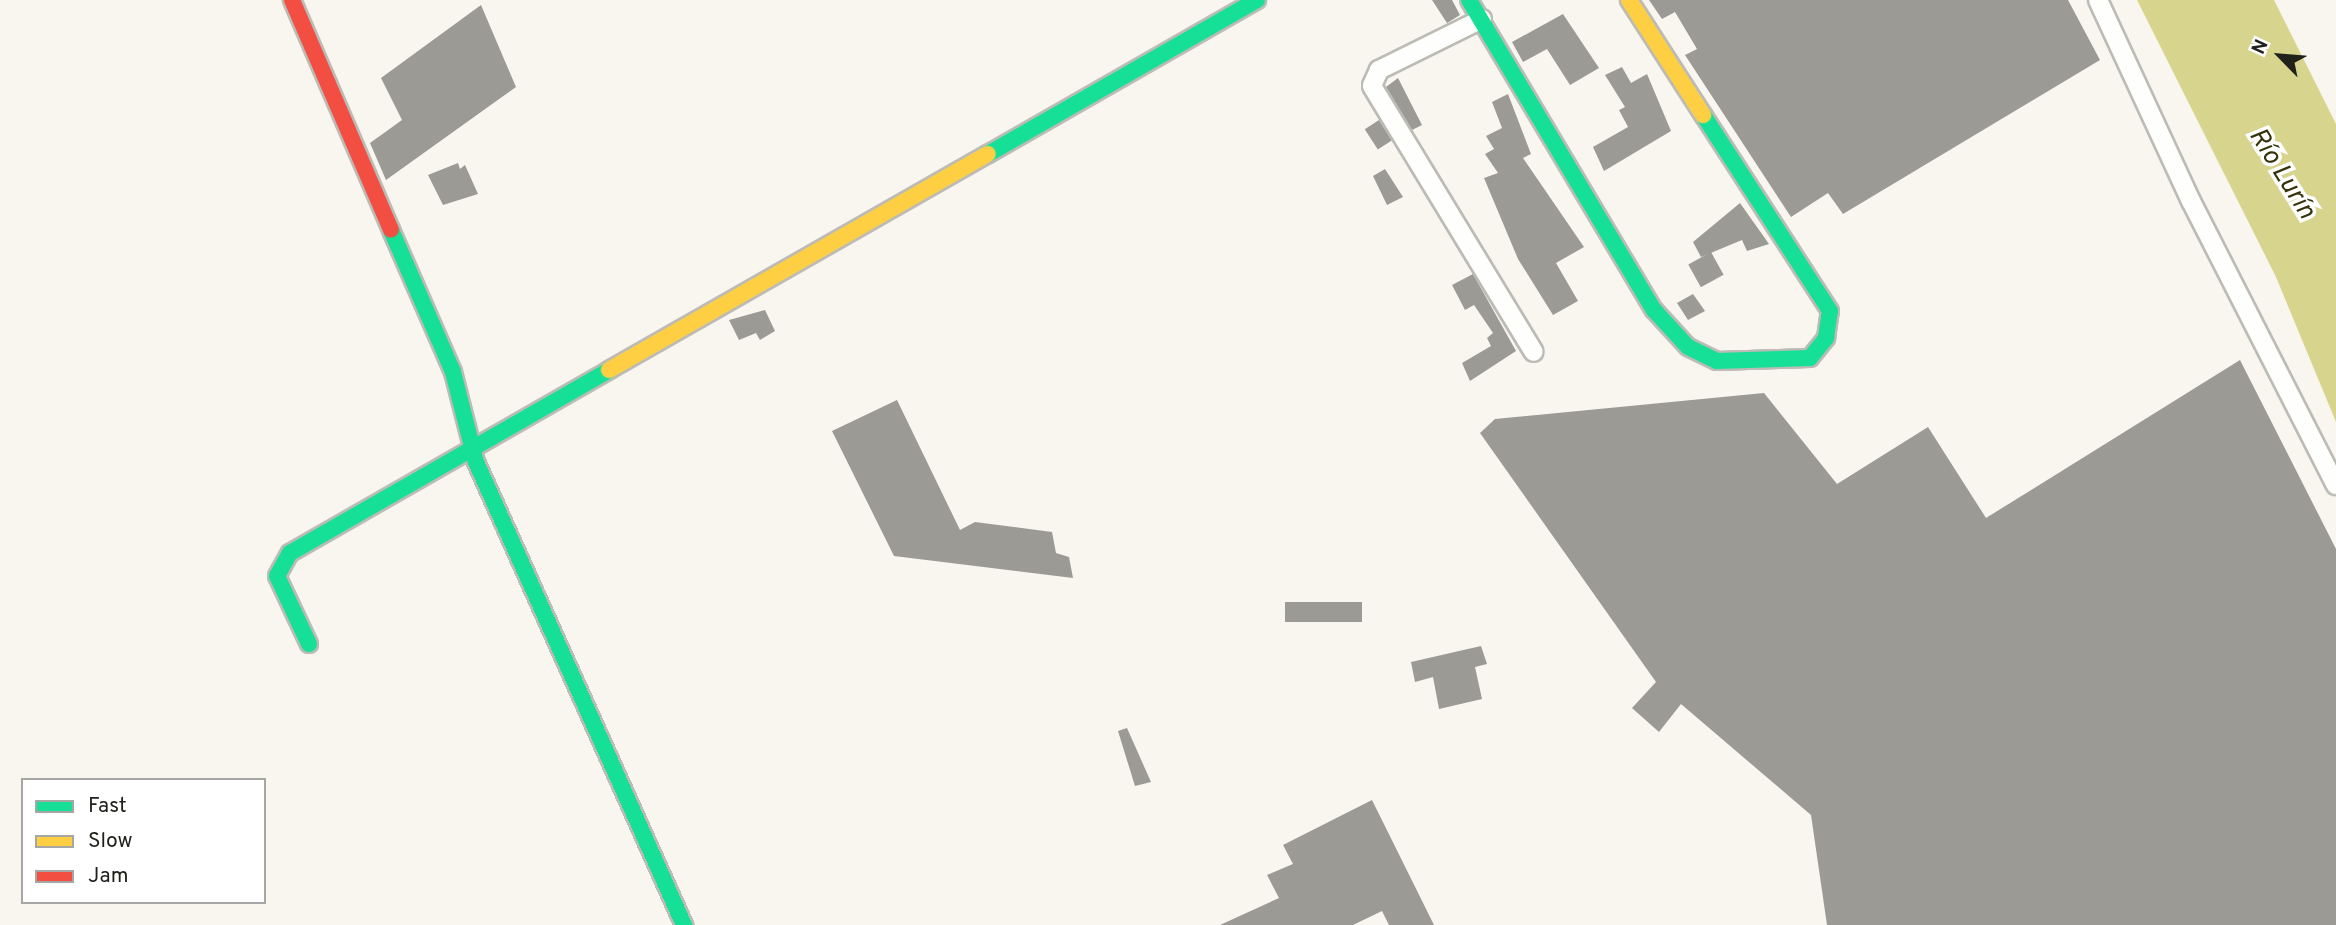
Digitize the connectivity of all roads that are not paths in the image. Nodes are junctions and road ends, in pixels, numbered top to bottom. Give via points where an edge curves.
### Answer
1 (292, 0) edge
2 (1257, 0) edge
3 (1469, 0) edge
4 (1629, 0) edge
5 (2098, 0) edge
6 (1482, 19) junction
7 (1534, 352) dead end
8 (472, 449) junction
9 (2336, 485) edge
10 (309, 644) dead end
11 (684, 925) edge

1 - 8 street via 453,372
2 - 8 street
3 - 6 street
4 - 6 street via 1830,310 1826,338 1810,358 1717,361 1688,347 1654,310
5 - 9 street via 2191,201
6 - 7 street via 1379,70 1372,86
8 - 10 street via 290,553 277,576
8 - 11 street

